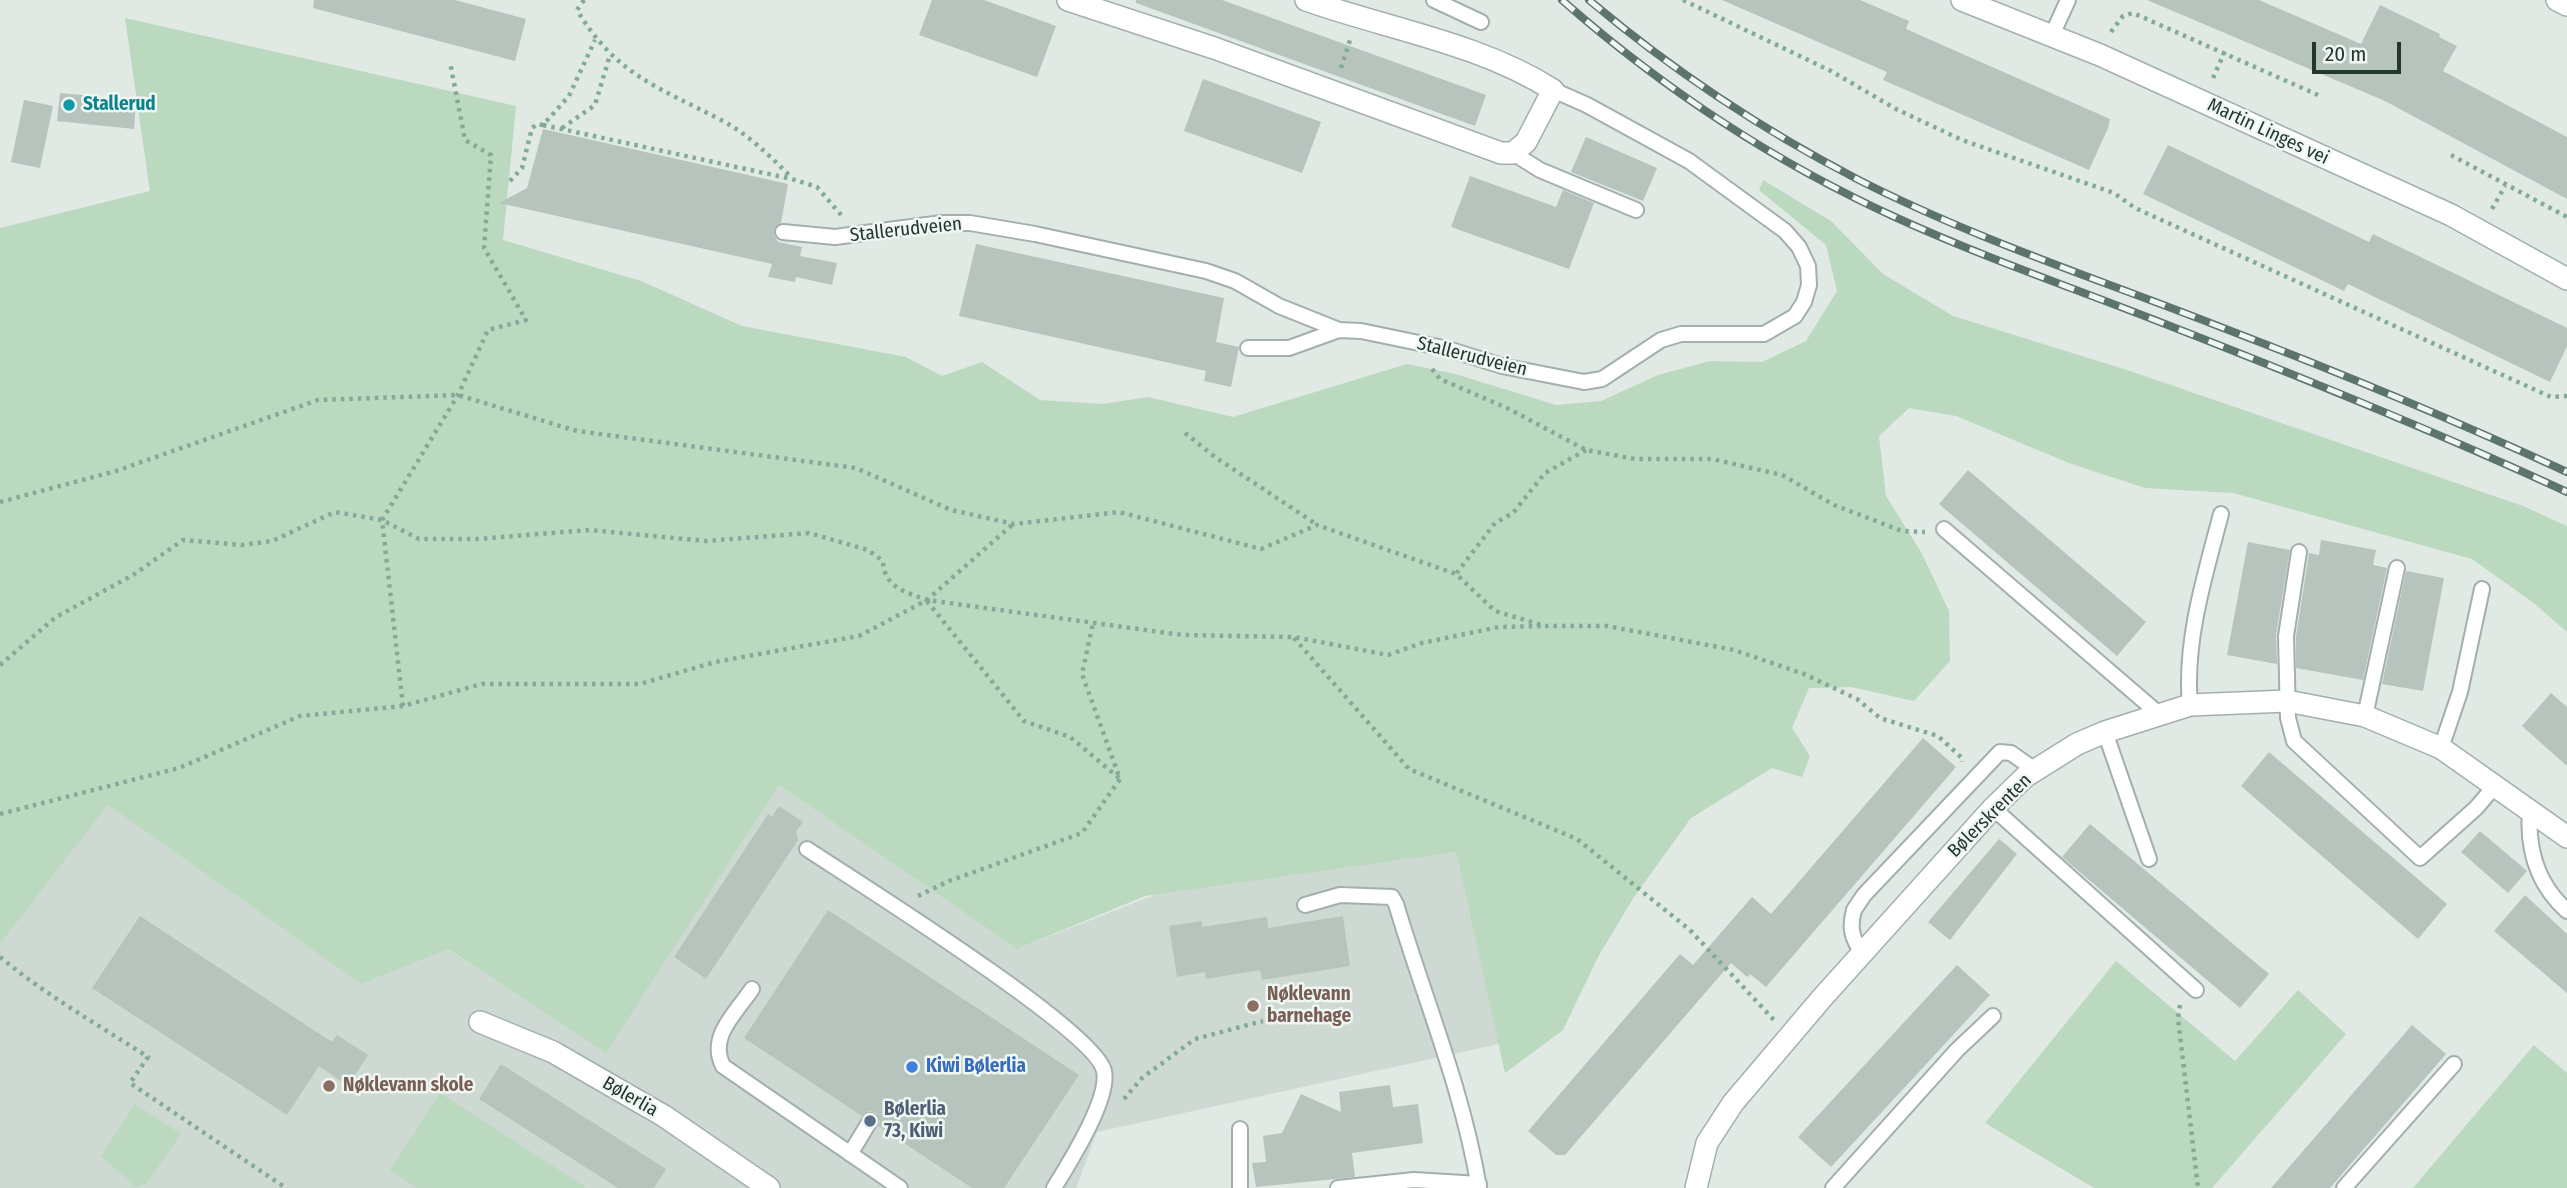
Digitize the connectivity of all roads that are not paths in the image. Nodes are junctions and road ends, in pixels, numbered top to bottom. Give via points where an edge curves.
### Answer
1 (1068, 0) edge
2 (1306, 0) edge
3 (1434, 0) edge
4 (2068, 0) edge
5 (2557, 0) edge
6 (1972, 2) edge
7 (2567, 5) edge
8 (1481, 22) dead end
9 (2052, 36) junction
10 (1553, 90) junction
11 (1513, 153) junction
12 (1636, 210) dead end
13 (783, 232) dead end
14 (2567, 279) edge
15 (1339, 330) junction
16 (1248, 348) dead end
17 (2221, 514) dead end
18 (1946, 531) road end
19 (2299, 552) dead end
20 (2397, 568) dead end
21 (2482, 589) dead end
22 (2287, 701) junction
23 (2190, 705) junction
24 (2159, 714) junction
25 (2365, 716) junction
26 (2105, 732) junction
27 (2441, 748) junction
28 (2035, 771) junction
29 (2495, 786) junction
30 (1993, 808) junction
31 (2530, 811) junction
32 (2567, 837) edge
33 (807, 849) dead end
34 (2149, 859) dead end
35 (1305, 905) dead end
36 (2567, 911) edge
37 (1862, 953) junction
38 (752, 989) dead end
39 (2196, 990) dead end
40 (1993, 1016) dead end
41 (480, 1022) dead end
42 (2454, 1064) dead end
43 (870, 1121) dead end
44 (1240, 1129) dead end
45 (850, 1154) junction
46 (1479, 1186) edge
47 (769, 1188) edge
48 (900, 1188) edge
49 (1055, 1188) edge
50 (1240, 1188) edge
51 (1338, 1188) edge
52 (1696, 1188) edge
53 (1833, 1188) edge
54 (2344, 1188) edge

1 - 11 street via 1214,48 1481,148
2 - 10 street, Stallerudveien via 1492,58
3 - 8 lane
4 - 9 lane
5 - 7 street
6 - 9 street, Martin Linges vei
9 - 14 street, Martin Linges vei via 2451,215
10 - 11 street via 1526,142
10 - 15 lane, Stallerudveien via 1689,161 1785,231 1808,266 1809,285 1795,316 1765,334 1681,334 1661,340 1602,379 1584,382 1413,342
11 - 12 lane via 1540,170
13 - 15 lane, Stallerudveien via 809,237 853,235 970,223 1035,234 1206,271
15 - 16 lane via 1289,348
17 - 23 lane via 2192,652
18 - 24 lane
19 - 22 lane via 2286,636
20 - 25 lane
21 - 27 lane via 2460,692
22 - 23 street, Bølerskrenten
22 - 25 street, Bølerskrenten
22 - 29 lane via 2289,725 2300,749 2420,858
23 - 24 street, Bølerskrenten
24 - 26 street, Bølerskrenten
25 - 27 street, Bølerskrenten
26 - 28 street, Bølerskrenten
26 - 34 lane
27 - 29 street, Bølerskrenten
28 - 30 street, Bølerskrenten
28 - 37 lane via 2011,753 2000,752 1959,793 1854,910 1850,925
29 - 31 street, Bølerskrenten
30 - 37 street, Bølerskrenten
30 - 39 lane
31 - 32 street, Bølerskrenten
31 - 36 lane via 2528,841 2535,863
33 - 49 lane via 1055,1018 1100,1058 1105,1074 1091,1119
35 - 46 lane via 1340,895 1392,897 1432,1008
37 - 52 street, Bølerskrenten via 1733,1103 1707,1143
38 - 45 lane via 717,1042 723,1066
40 - 53 lane via 1956,1050
41 - 47 street, Bølerlia via 552,1052 664,1116
42 - 54 lane
43 - 45 lane
44 - 50 lane
45 - 48 lane
46 - 51 lane via 1414,1180

